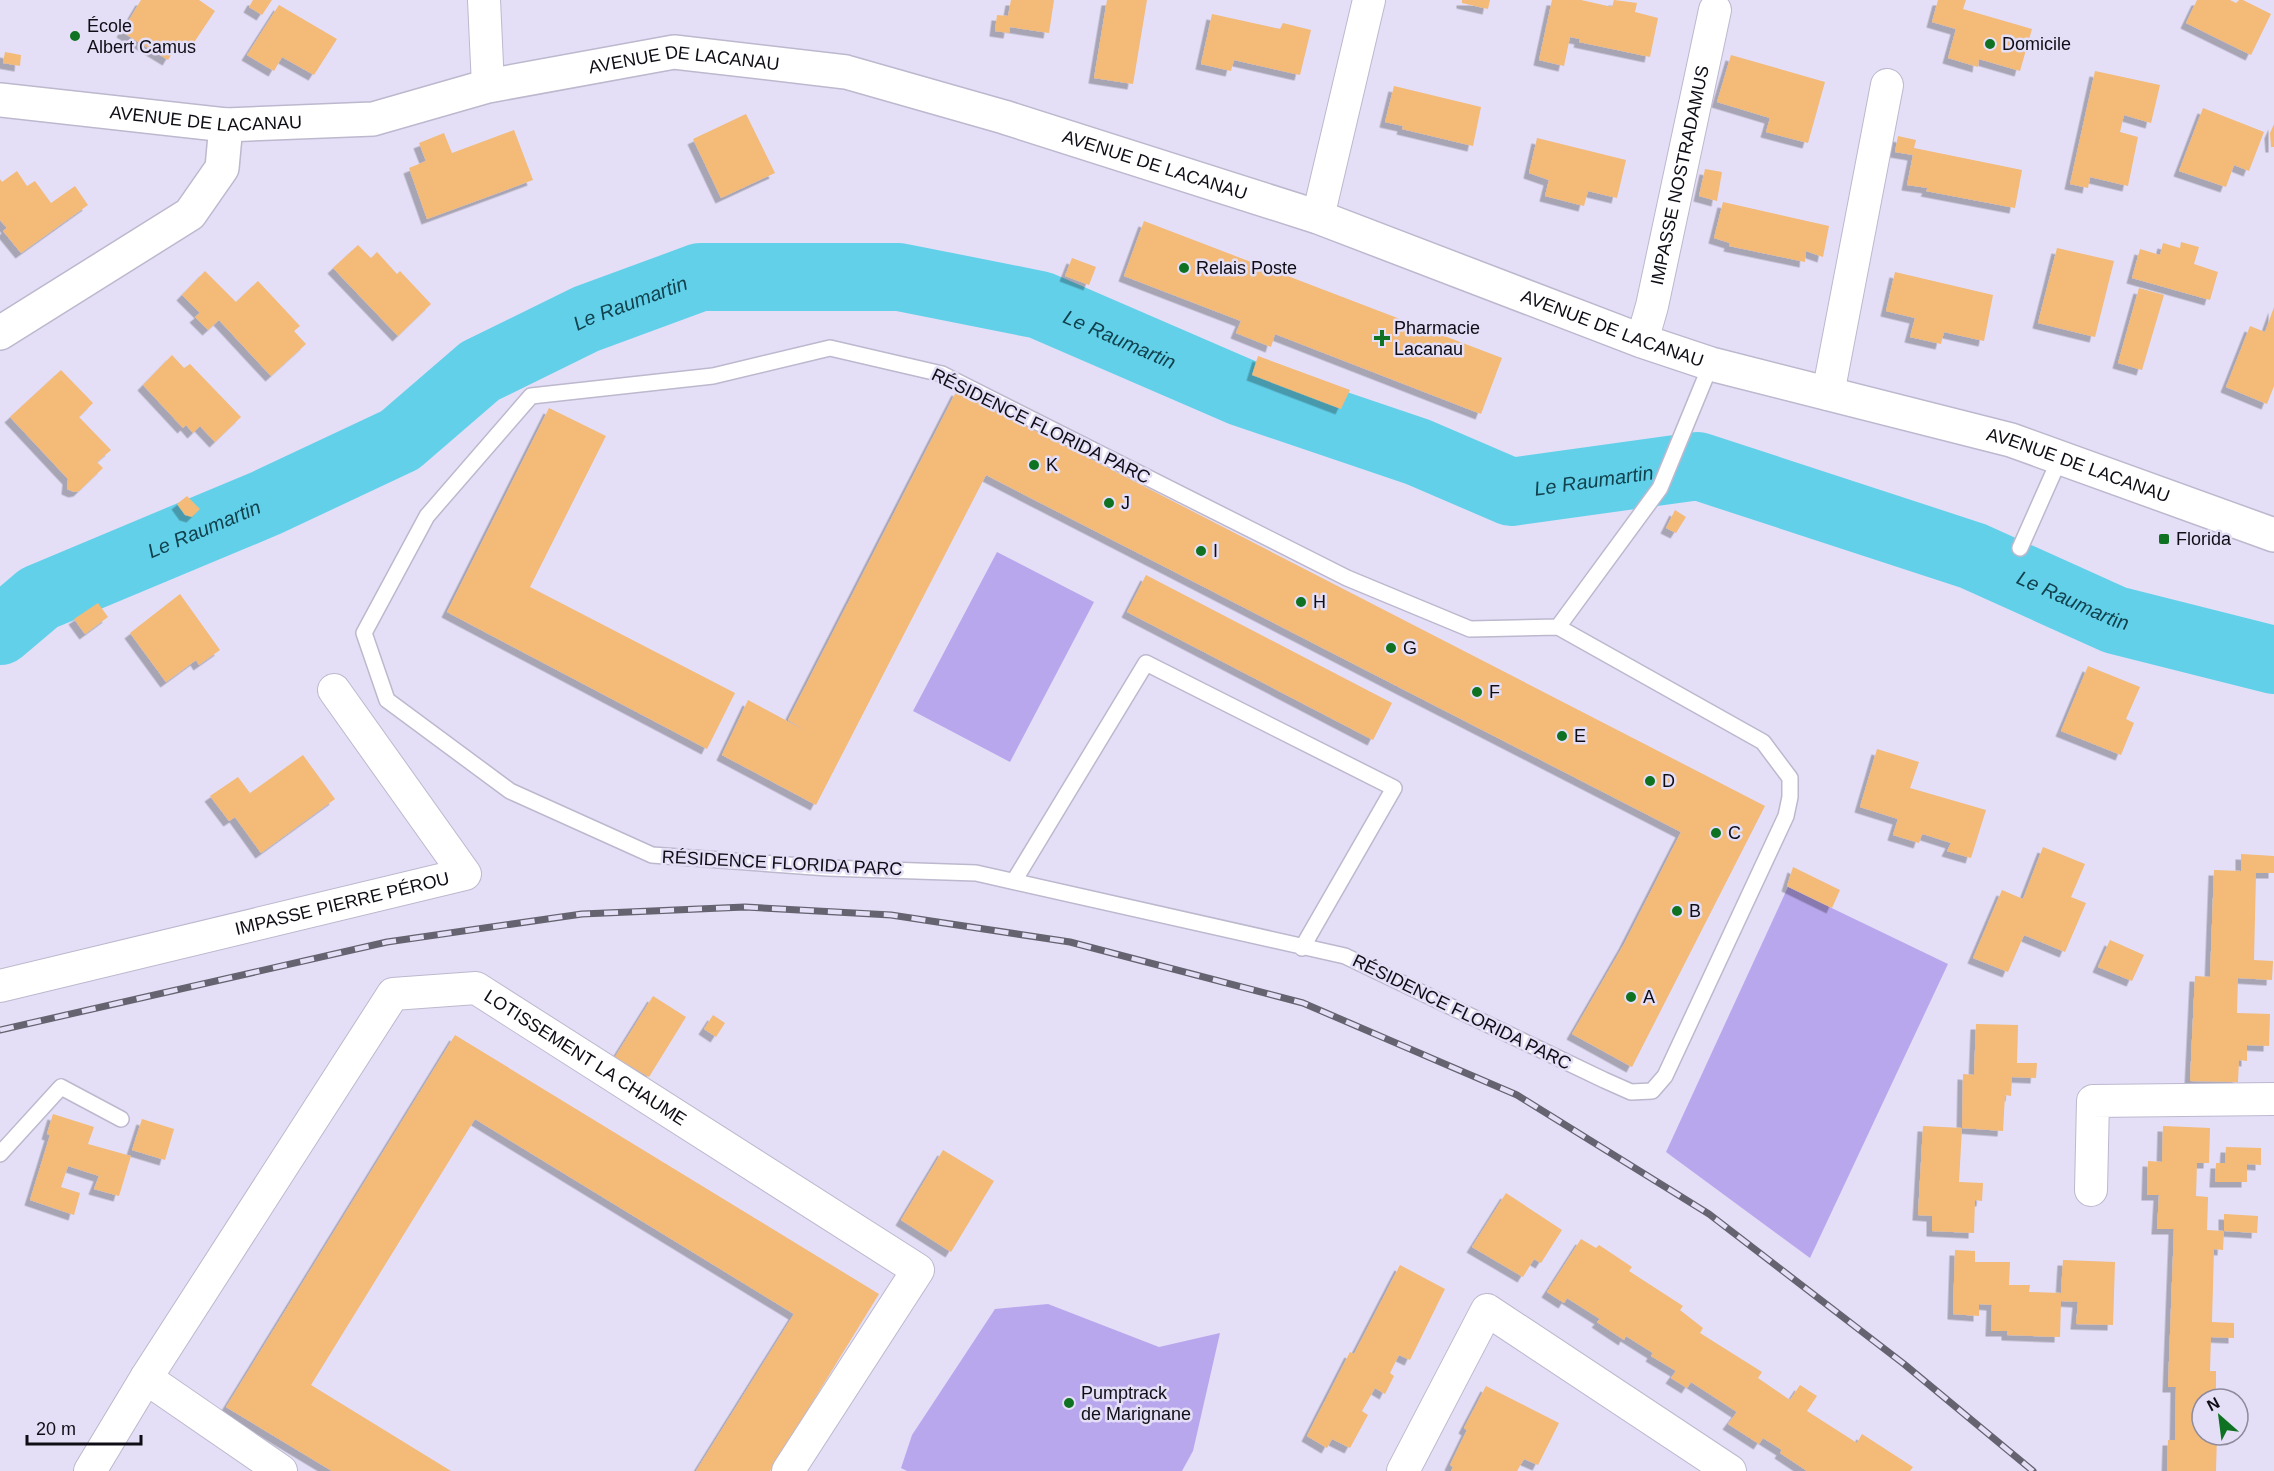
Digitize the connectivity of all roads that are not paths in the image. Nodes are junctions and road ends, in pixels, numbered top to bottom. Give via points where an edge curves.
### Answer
1 (484, 0) edge
2 (1369, 0) edge
3 (1715, 10) dead end
4 (1887, 85) dead end
5 (488, 86) junction
6 (0, 100) edge
7 (226, 125) junction
8 (1317, 217) junction
9 (0, 333) edge
10 (1642, 341) junction
11 (1711, 364) junction
12 (1828, 394) junction
13 (2061, 458) junction
14 (2274, 535) edge
15 (2020, 548) dead end
16 (1558, 627) junction
17 (334, 690) dead end
18 (1014, 881) junction
19 (1302, 948) junction
20 (0, 986) edge
21 (2274, 1099) edge
22 (120, 1119) dead end
23 (0, 1154) edge
24 (2091, 1190) dead end
25 (146, 1378) junction
26 (90, 1471) edge
27 (281, 1471) edge
28 (788, 1471) edge
29 (1403, 1471) edge
30 (1730, 1471) edge

1 - 5 street
2 - 8 street
3 - 10 street, IMPASSE NOSTRADAMUS
4 - 12 street
5 - 7 street, AVENUE DE LACANAU via 373,119
5 - 8 street, AVENUE DE LACANAU via 674,52 846,72 1004,117
6 - 7 street, AVENUE DE LACANAU
7 - 9 street via 222,168 190,214
8 - 10 street, AVENUE DE LACANAU
10 - 11 street, AVENUE DE LACANAU
11 - 12 street, AVENUE DE LACANAU
11 - 16 lane via 1660,488
12 - 13 street, AVENUE DE LACANAU via 2011,440
13 - 14 street, AVENUE DE LACANAU
13 - 15 lane
16 - 18 lane, RÉSIDENCE FLORIDA PARC via 1470,629 1347,578 942,374 830,348 713,376 531,396 427,516 364,633 387,700 510,791 652,855 828,868 976,873
16 - 19 lane, RÉSIDENCE FLORIDA PARC via 1763,742 1790,778 1786,816 1665,1076 1652,1090 1631,1092 1345,956
17 - 20 street, IMPASSE PIERRE PÉROU via 465,874
18 - 19 lane, RÉSIDENCE FLORIDA PARC
18 - 19 lane via 1146,663 1394,788
21 - 24 street via 2093,1101
22 - 23 lane via 61,1087
25 - 26 street, LOTISSEMENT LA CHAUME
25 - 27 street
25 - 28 street, LOTISSEMENT LA CHAUME via 393,994 476,988 918,1270
29 - 30 street via 1487,1310

